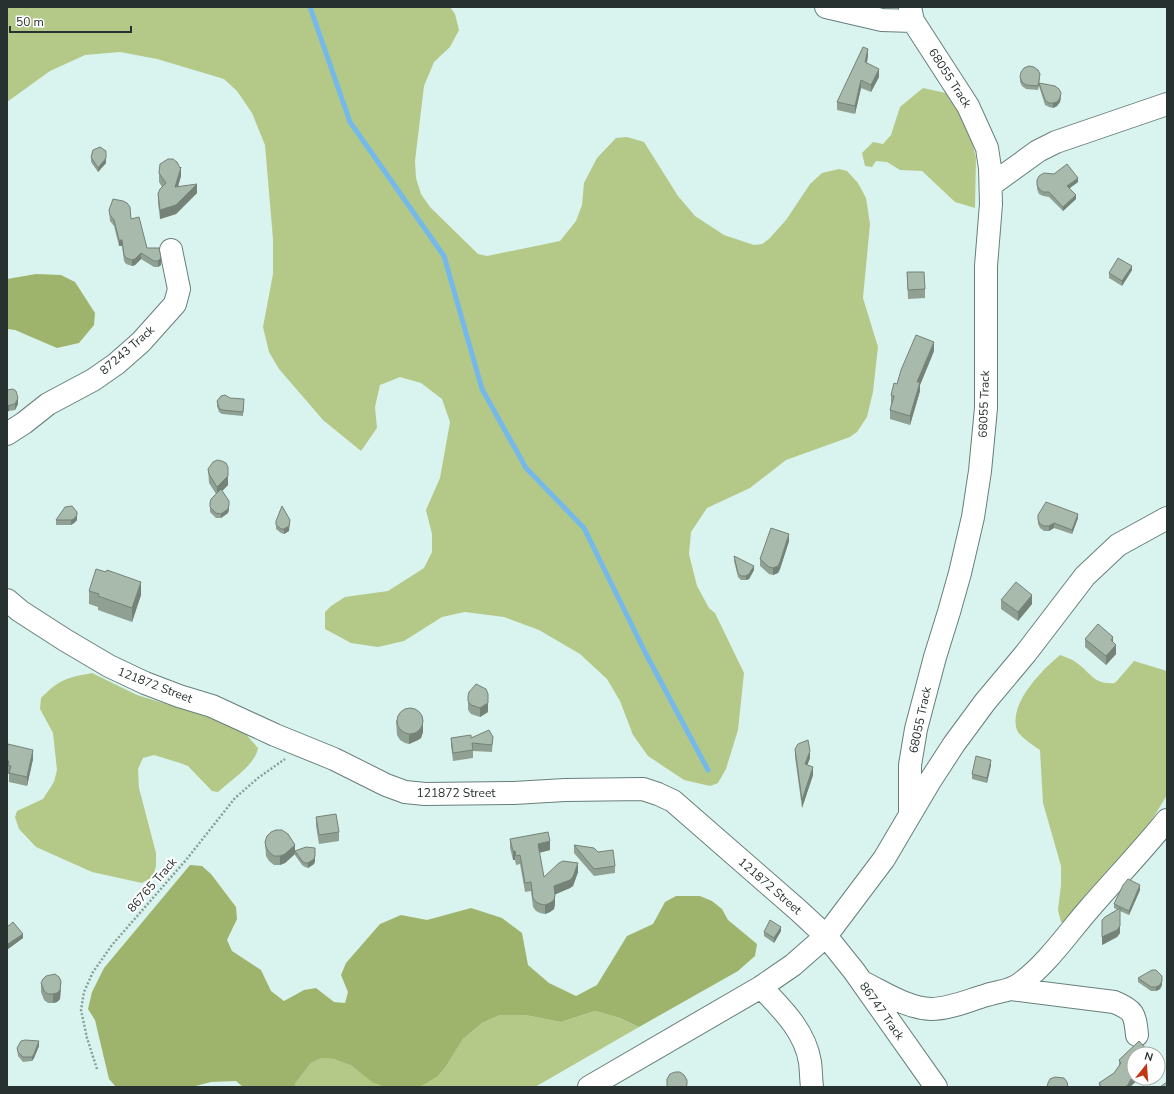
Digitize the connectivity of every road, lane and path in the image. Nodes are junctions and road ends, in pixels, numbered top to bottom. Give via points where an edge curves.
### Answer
1 (826, 7) edge
2 (911, 14) edge
3 (1167, 104) edge
4 (990, 185) junction
5 (171, 250) dead end
6 (7, 434) edge
7 (1167, 505) edge
8 (1167, 518) edge
9 (1118, 545) junction
10 (7, 600) edge
11 (304, 747) junction
12 (910, 814) junction
13 (1167, 820) edge
14 (826, 936) junction
15 (861, 981) junction
16 (761, 988) junction
17 (1011, 989) junction
18 (1137, 1035) dead end
19 (97, 1070) dead end
20 (589, 1087) edge
21 (812, 1087) edge
22 (936, 1087) edge

1 - 2 street via 882,20
2 - 4 street, 68055 Track via 968,106 986,148
3 - 4 street via 1056,142 1038,151
4 - 12 street, 68055 Track via 992,204 986,266 985,315 986,408 980,471 962,566 916,729 910,765
5 - 6 street, 87243 Track via 179,289 176,304 141,342 116,364 93,380 48,404
7 - 9 street via 1152,514
8 - 9 street
9 - 12 street via 1085,576 985,702 934,774
10 - 11 street, 121872 Street via 64,640 109,666 145,683 212,706
11 - 14 street, 121872 Street via 405,792 514,793 622,789 658,794 673,801 693,817
11 - 19 path, 86765 Track via 258,778 235,798 186,860 112,945 93,972 84,992 81,1010
12 - 14 street via 884,858
13 - 17 street via 1044,962 1022,983
14 - 15 street, 86747 Track
14 - 16 street via 793,965
15 - 17 street via 904,1003 930,1009
15 - 22 street, 86747 Track
16 - 20 street
16 - 21 street via 791,1019 802,1039 810,1061
17 - 18 street via 1114,1002 1127,1007 1134,1015

